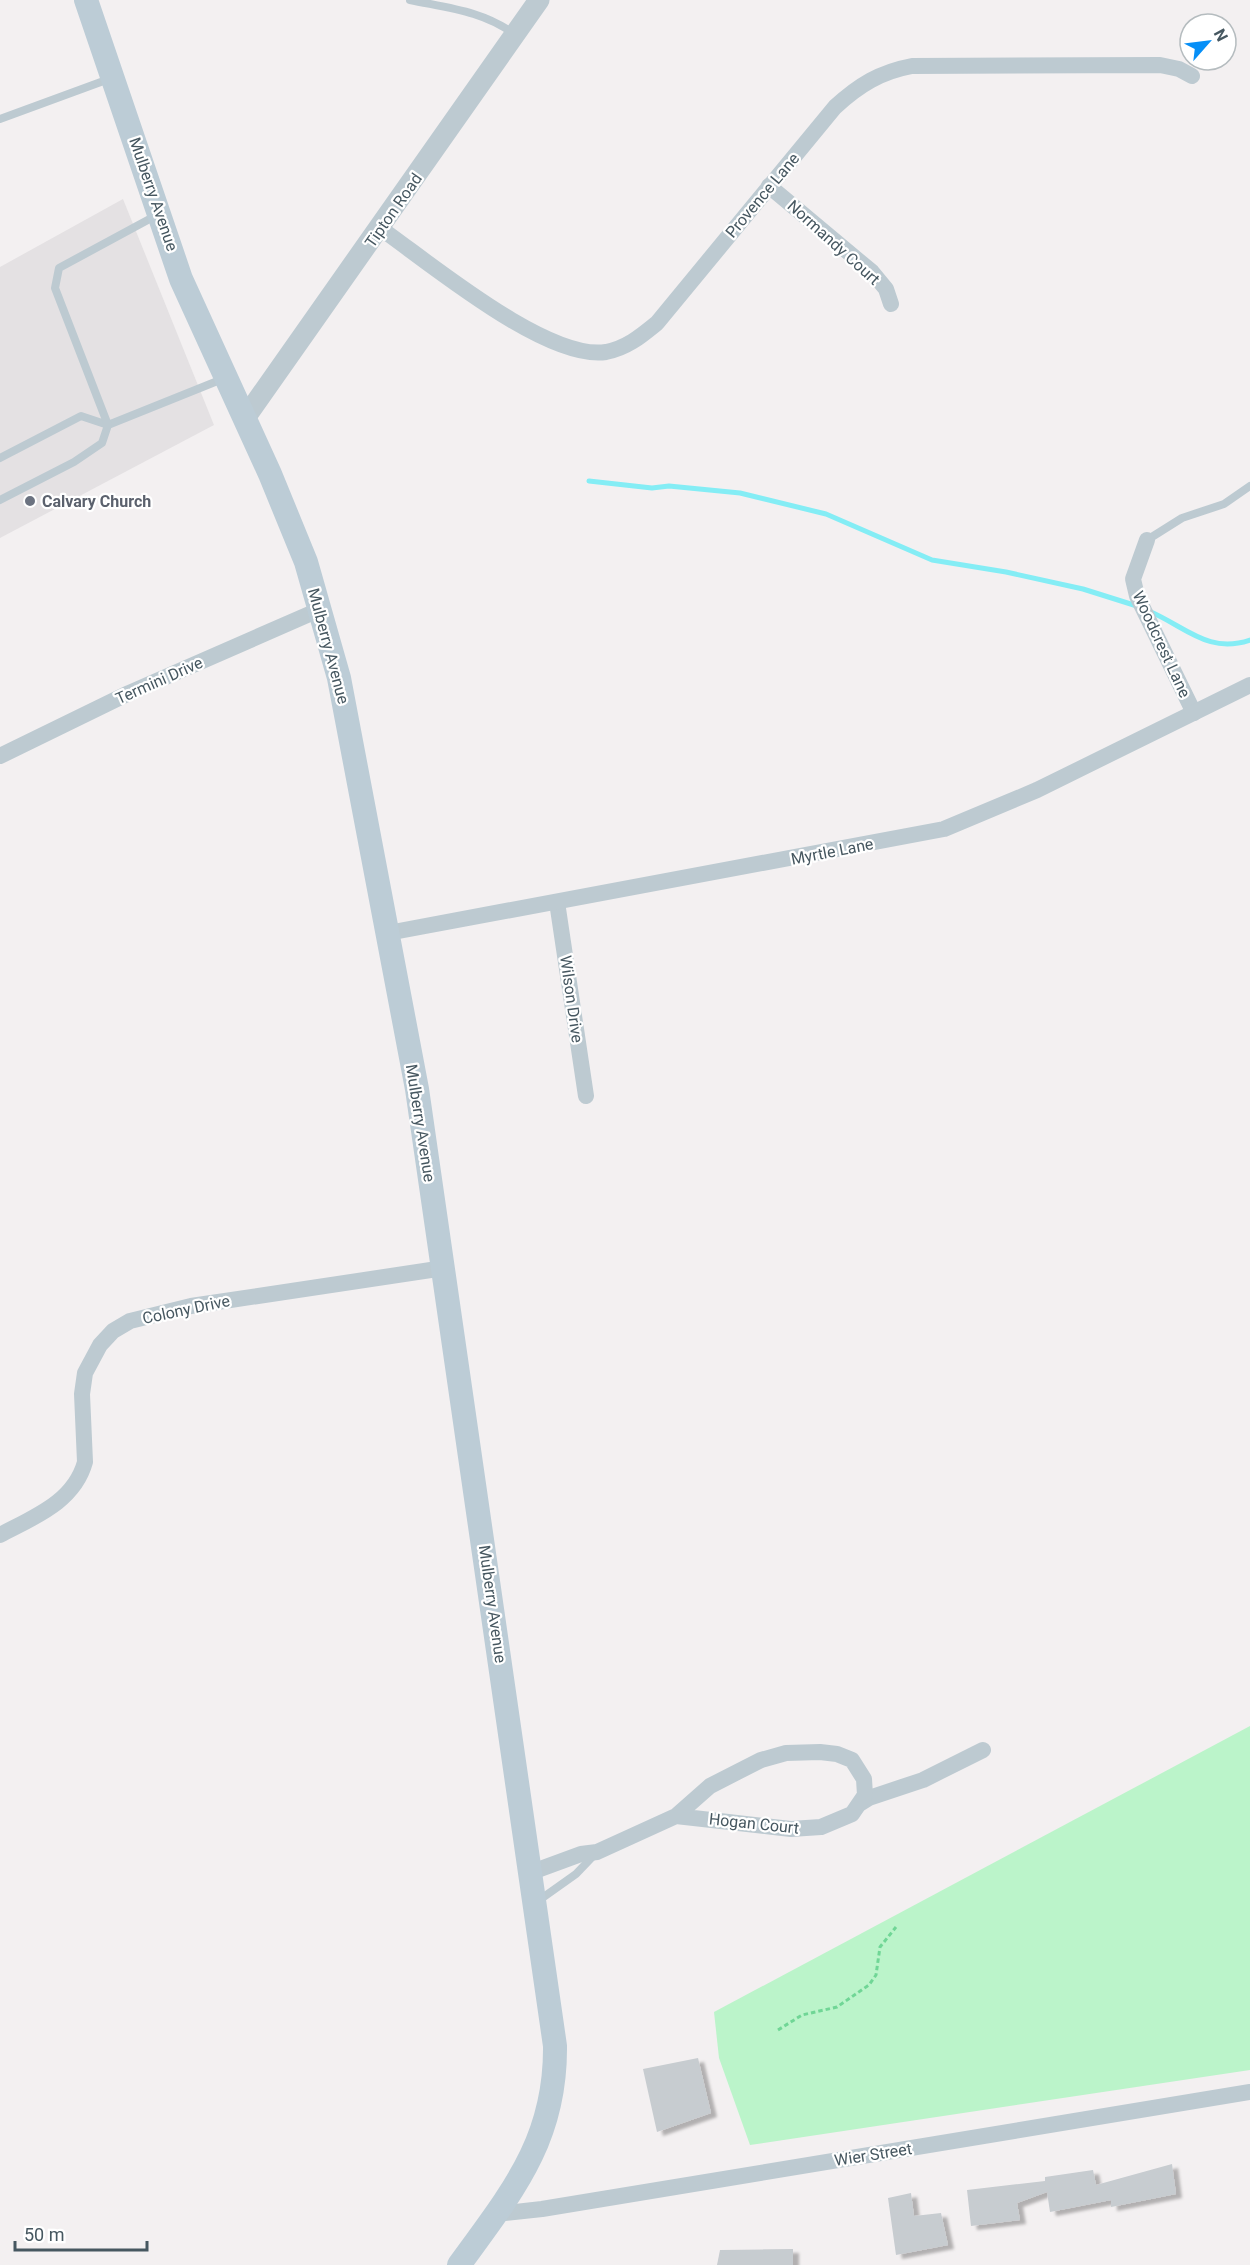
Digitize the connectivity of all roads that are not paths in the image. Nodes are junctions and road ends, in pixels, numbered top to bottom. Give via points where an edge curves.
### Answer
1 (86, 0) edge
2 (410, 0) edge
3 (539, 0) edge
4 (515, 34) junction
5 (1192, 76) dead end
6 (114, 77) junction
7 (0, 119) edge
8 (770, 186) junction
9 (160, 213) junction
10 (380, 228) junction
11 (891, 304) dead end
12 (225, 377) junction
13 (245, 418) junction
14 (108, 425) junction
15 (0, 458) edge
16 (1250, 486) edge
17 (0, 500) edge
18 (1147, 540) joint
19 (321, 609) junction
20 (1250, 685) edge
21 (1194, 713) junction
22 (0, 756) edge
23 (557, 902) junction
24 (388, 933) junction
25 (586, 1096) dead end
26 (444, 1268) junction
27 (0, 1535) edge
28 (983, 1750) dead end
29 (861, 1803) junction
30 (676, 1816) junction
31 (597, 1852) junction
32 (532, 1872) junction
33 (536, 1903) junction
34 (1250, 2092) edge
35 (496, 2214) junction
36 (459, 2265) edge

1 - 6 main road, Mulberry Avenue
2 - 4 lane via 478,14
3 - 4 street, Tipton Road
4 - 10 street, Tipton Road
5 - 8 street, Provence Lane via 1160,64 912,66 888,71 862,84 835,107
6 - 7 lane
6 - 9 main road, Mulberry Avenue
8 - 10 street, Provence Lane via 657,323 626,346 605,352 566,348 523,328
8 - 11 street, Normandy Court via 872,272 886,289
9 - 12 main road, Mulberry Avenue via 181,279
9 - 14 lane via 59,268 55,288
10 - 13 street, Tipton Road
12 - 13 main road, Mulberry Avenue
12 - 14 lane
13 - 19 main road, Mulberry Avenue via 306,562
14 - 15 lane via 81,416
14 - 17 lane via 102,443
16 - 18 lane via 1224,504 1182,518
18 - 21 street, Woodcrest Lane via 1133,579 1137,596
19 - 22 street, Termini Drive via 129,693
19 - 24 main road, Mulberry Avenue via 350,729
20 - 21 street, Myrtle Lane
21 - 23 street, Myrtle Lane via 1037,790 944,829
23 - 24 street, Myrtle Lane
23 - 25 street, Wilson Drive
24 - 26 main road, Mulberry Avenue
26 - 27 street, Colony Drive via 191,1306 130,1321 113,1331 91,1358 85,1373 82,1473 64,1498
26 - 32 main road, Mulberry Avenue
28 - 29 street, Hogan Court via 923,1780
29 - 30 street, Hogan Court via 852,1814 837,1822 806,1829
29 - 30 street, Hogan Court via 864,1779 852,1760 820,1752 786,1753 734,1771
30 - 31 street, Hogan Court
31 - 32 street, Hogan Court
31 - 33 lane, Hogan Court via 576,1874
32 - 33 main road, Mulberry Avenue
33 - 35 main road, Mulberry Avenue via 555,2046 553,2096 537,2148
34 - 35 street, Wier Street
35 - 36 main road, Mulberry Avenue

